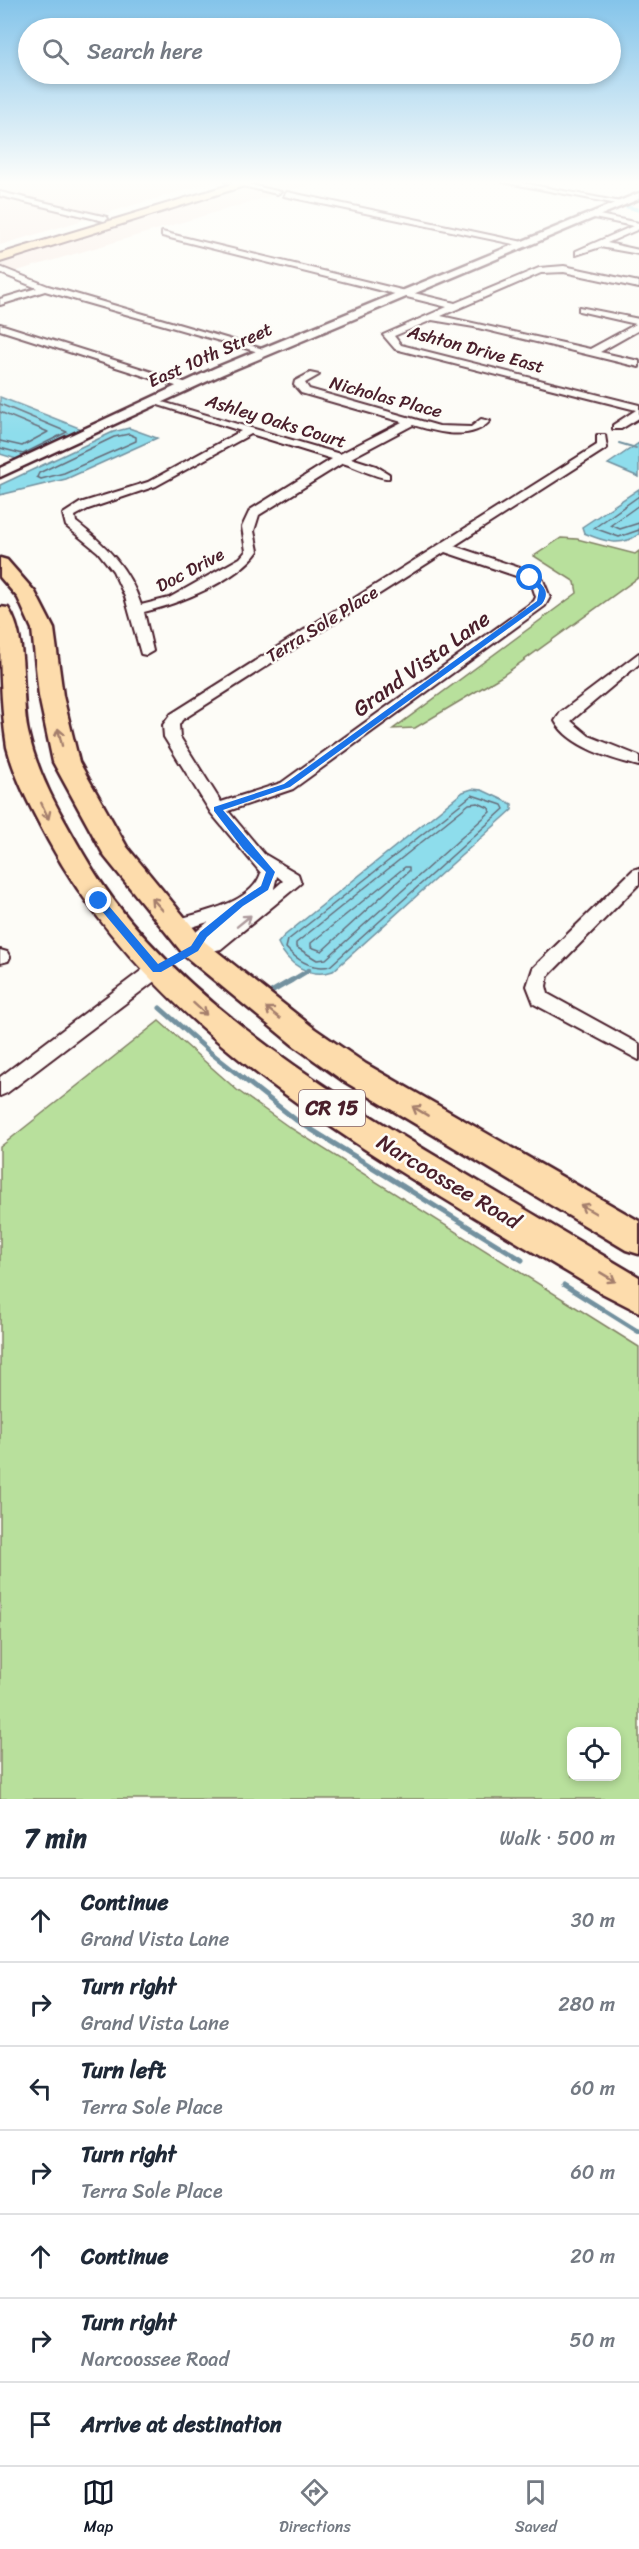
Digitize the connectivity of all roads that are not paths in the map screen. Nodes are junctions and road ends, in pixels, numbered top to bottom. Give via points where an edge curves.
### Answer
1 (298, 266) edge
2 (469, 266) edge
3 (0, 270) edge
4 (639, 285) edge
5 (45, 288) junction
6 (406, 292) junction
7 (0, 302) edge
8 (460, 304) junction
9 (582, 309) dead end
10 (431, 317) junction
11 (639, 324) edge
12 (0, 327) edge
13 (265, 351) junction
14 (590, 352) junction
15 (639, 364) edge
16 (314, 375) dead end
17 (186, 386) junction
18 (156, 401) junction
19 (639, 408) edge
20 (639, 413) edge
21 (485, 421) dead end
22 (411, 422) junction
23 (617, 427) dead end
24 (250, 430) junction
25 (601, 437) dead end
26 (342, 458) junction
27 (0, 473) edge
28 (385, 476) dead end
29 (444, 547) junction
30 (0, 564) edge
31 (137, 610) junction
32 (0, 613) edge
33 (146, 651) dead end
34 (639, 658) edge
35 (639, 761) edge
36 (217, 809) junction
37 (259, 857) junction
38 (635, 883) edge
39 (240, 904) junction
40 (185, 937) junction
41 (157, 969) junction
42 (639, 1053) edge
43 (0, 1088) edge
44 (639, 1239) edge
45 (639, 1296) edge

1 - 6 street
2 - 6 street, East 10th Street
3 - 5 street
4 - 8 street, Ashton Drive East via 552,269
5 - 7 street
5 - 13 street
6 - 8 street
6 - 13 street, East 10th Street
8 - 10 street, Ashton Drive East
9 - 11 street
10 - 14 street
10 - 19 street, Ashton Drive East via 388,335 398,347
11 - 14 street
12 - 17 street
13 - 17 street, East 10th Street
14 - 15 street
16 - 22 street, Nicholas Place via 300,381 305,391
17 - 18 street, East 10th Street
18 - 24 street, Ashley Oaks Court
18 - 27 street, East 10th Street
20 - 23 street
21 - 22 street, Nicholas Place via 474,430 464,431
22 - 26 street, Doc Drive
24 - 26 street, Ashley Oaks Court
24 - 31 street via 152,484 69,514 70,523 104,551
25 - 29 street, Terra Sole Place via 603,446
26 - 28 street, Ashley Oaks Court
26 - 31 street, Doc Drive via 254,513 247,524 252,551 245,561 174,601
29 - 36 street, Terra Sole Place via 176,717 171,725 172,737
29 - 36 street, Grand Vista Lane via 524,574 538,583 543,597 540,603 287,786
40 -> 30 main road, Narcoossee Road / CR 15 via 115,851 66,762 51,696 43,629 28,596
31 - 33 street
32 -> 41 main road, Narcoossee Road / CR 15 via 11,650 13,712 26,768 71,860 99,901
34 - 35 street via 563,721 574,735
36 - 37 street, Terra Sole Place
37 - 39 street, Terra Sole Place via 270,872 269,880 265,888
40 -> 37 street, Terra Sole Place via 214,945 292,883 288,873
38 - 42 street via 540,974 536,992 561,1012
39 - 40 street, Terra Sole Place
39 - 40 street, Terra Sole Place via 204,935
40 - 41 main road
44 -> 40 main road, Narcoossee Road / CR 15 via 354,1071 304,1037
41 - 43 street
41 -> 45 main road, Narcoossee Road / CR 15 via 221,1026 320,1100

